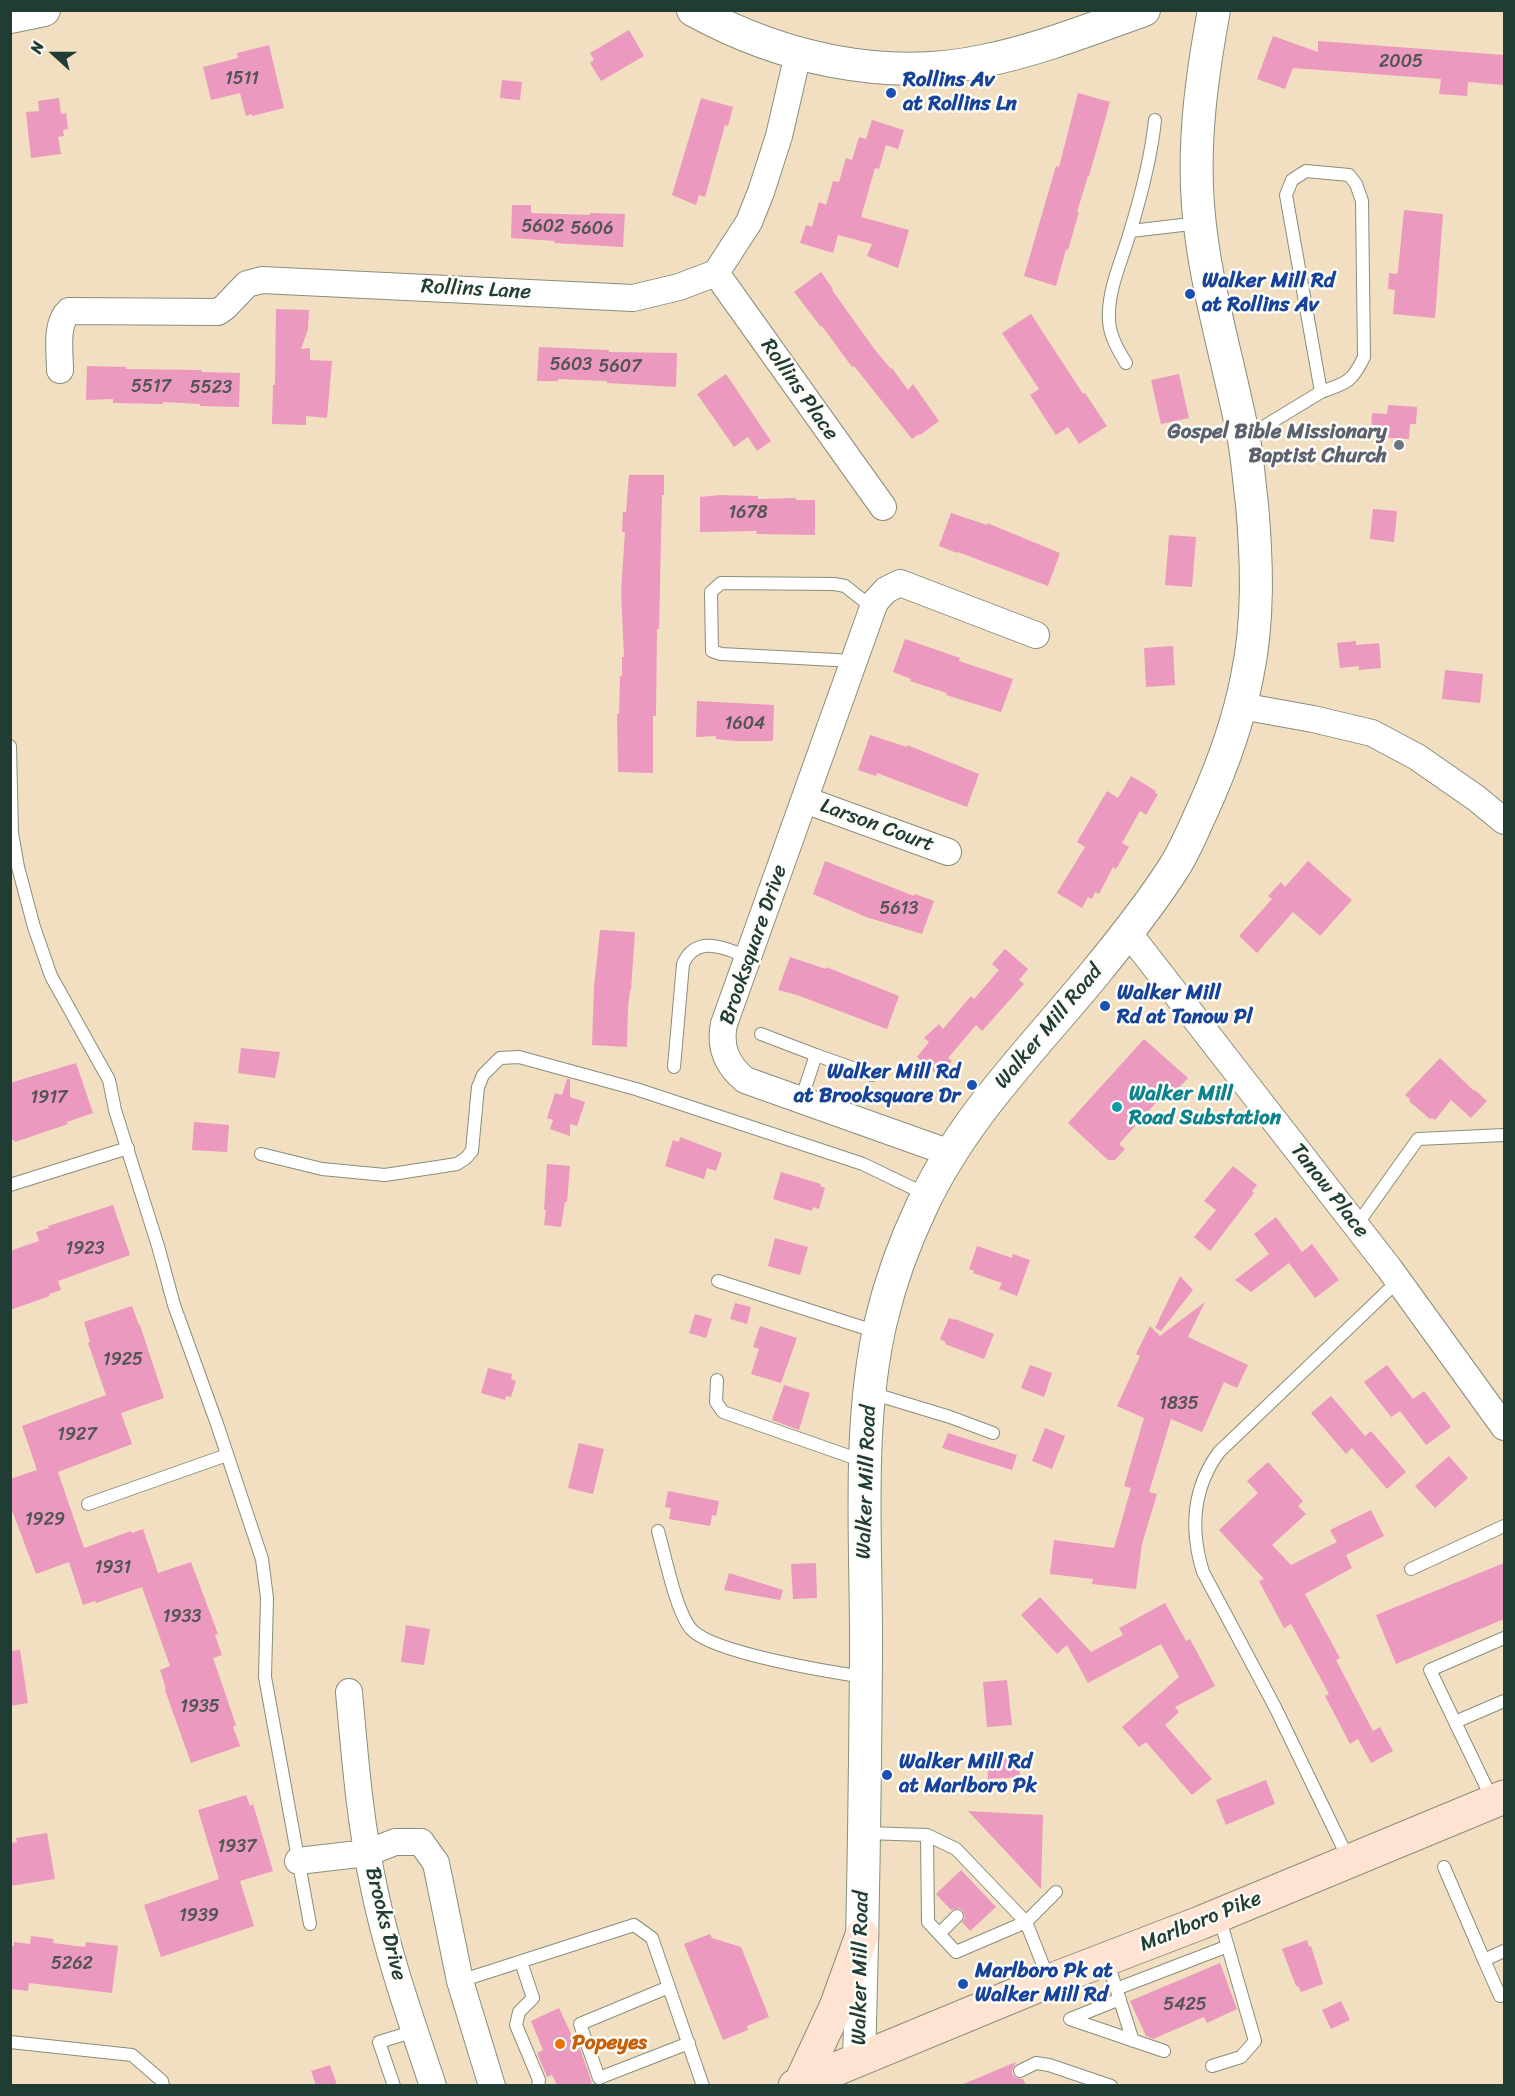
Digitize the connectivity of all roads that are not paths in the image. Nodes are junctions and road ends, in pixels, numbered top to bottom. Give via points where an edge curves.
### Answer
1 (44, 10) edge
2 (693, 10) edge
3 (1144, 10) edge
4 (1214, 10) edge
5 (10, 17) edge
6 (798, 54) junction
7 (1155, 120) dead end
8 (1200, 223) junction
9 (1131, 231) junction
10 (716, 273) junction
11 (1126, 363) dead end
12 (60, 370) dead end
13 (1321, 392) junction
14 (1244, 438) junction
15 (883, 507) dead end
16 (874, 605) junction
17 (1036, 635) dead end
18 (855, 661) junction
19 (1241, 705) junction
20 (10, 746) edge
21 (806, 800) junction
22 (1504, 821) edge
23 (948, 852) dead end
24 (1127, 931) junction
25 (748, 957) junction
26 (761, 1034) dead end
27 (816, 1054) junction
28 (674, 1067) dead end
29 (872, 1075) dead end
30 (801, 1100) junction
31 (1504, 1135) edge
32 (128, 1148) junction
33 (950, 1152) junction
34 (261, 1154) dead end
35 (10, 1185) edge
36 (928, 1195) junction
37 (1356, 1226) junction
38 (1399, 1280) junction
39 (718, 1281) dead end
40 (879, 1333) junction
41 (717, 1380) dead end
42 (870, 1393) junction
43 (1504, 1426) edge
44 (993, 1433) dead end
45 (227, 1455) junction
46 (866, 1462) junction
47 (88, 1504) dead end
48 (1504, 1526) edge
49 (658, 1531) dead end
50 (1411, 1569) dead end
51 (1504, 1638) edge
52 (866, 1678) junction
53 (349, 1692) dead end
54 (1504, 1701) edge
55 (1455, 1722) junction
56 (1499, 1799) edge
57 (863, 1833) junction
58 (927, 1835) junction
59 (368, 1853) junction
60 (298, 1861) junction
61 (1349, 1861) junction
62 (1444, 1867) dead end
63 (1056, 1892) dead end
64 (1219, 1915) junction
65 (957, 1916) dead end
66 (1026, 1922) junction
67 (310, 1924) dead end
68 (939, 1934) junction
69 (862, 1935) junction
70 (1228, 1946) junction
71 (1504, 1951) edge
72 (1165, 1953) junction
73 (1484, 1960) junction
74 (521, 1962) junction
75 (460, 1981) junction
76 (1049, 1982) junction
77 (1114, 1983) junction
78 (669, 1987) junction
79 (1504, 1994) edge
80 (415, 2031) junction
81 (1133, 2041) junction
82 (10, 2042) edge
83 (689, 2043) junction
84 (1164, 2051) dead end
85 (859, 2059) junction
86 (1212, 2066) dead end
87 (1020, 2071) dead end
88 (806, 2083) edge
89 (163, 2085) edge
90 (394, 2085) edge
91 (433, 2085) edge
92 (492, 2085) edge
93 (538, 2085) edge
94 (703, 2085) edge
95 (1111, 2085) edge

1 - 5 street
2 - 6 street via 754,39
3 - 6 street via 1030,50 940,68 894,69
4 - 8 street, Walker Mill Road via 1197,142
6 - 10 street via 761,192 749,222
7 - 9 lane
8 - 9 lane
8 - 14 street, Walker Mill Road
9 - 11 lane via 1113,286 1109,320 1115,344
10 - 12 street, Rollins Lane via 633,298 262,280 247,284 218,312 69,311 60,326
10 - 15 street, Rollins Place
13 - 13 lane via 1286,195 1292,180 1306,171 1349,176 1362,201 1364,357 1356,373 1344,384
13 - 14 lane
14 - 19 street, Walker Mill Road via 1257,560 1254,626
16 - 17 street via 886,590 900,583
16 - 18 street, Brooksquare Drive
16 - 18 lane via 845,586 834,584 721,583 711,592 712,651
18 - 21 street, Brooksquare Drive
19 - 22 street via 1372,734 1417,757
19 - 24 street, Walker Mill Road via 1228,748 1190,837 1174,868
20 - 32 lane via 12,833 34,927 51,976 109,1080
21 - 23 street, Larson Court
21 - 25 street, Brooksquare Drive
24 - 33 street, Walker Mill Road via 1010,1071
24 - 37 street, Tanow Place
25 - 28 lane via 706,945 688,953 683,964
25 - 30 street, Brooksquare Drive via 724,1024 726,1056 745,1080
26 - 27 lane
27 - 29 lane
27 - 30 lane
30 - 33 street, Brooksquare Drive
31 - 37 lane via 1418,1139
32 - 35 lane
32 - 45 lane via 174,1305
33 - 36 street, Walker Mill Road
34 - 36 lane via 322,1169 385,1175 457,1164 472,1151 478,1087 483,1075 500,1058 519,1057 636,1089 863,1164
36 - 40 street, Walker Mill Road via 890,1289
37 - 38 street, Tanow Place
38 - 43 street, Tanow Place
38 - 61 lane via 1219,1452 1210,1463 1195,1507 1197,1551 1203,1572 1275,1707
39 - 40 lane
40 - 42 street, Walker Mill Road
41 - 46 lane via 716,1402 723,1412
42 - 44 lane
42 - 46 street, Walker Mill Road
45 - 47 lane
45 - 60 lane via 266,1578 265,1677
46 - 52 street, Walker Mill Road
48 - 50 lane
49 - 52 lane via 681,1611 691,1629 701,1637 738,1651
51 - 55 lane via 1430,1670
52 - 57 street, Walker Mill Road
53 - 59 street
54 - 55 lane
55 - 56 lane
56 - 61 main road, Marlboro Pike
57 - 58 lane
57 - 69 street, Walker Mill Road
58 - 66 lane via 957,1849 988,1890
58 - 68 lane via 928,1922
59 - 60 street
59 - 75 street, Brooks Drive via 395,1842 421,1842 436,1863
59 - 80 street, Brooks Drive via 390,1958
60 - 67 lane
61 - 64 main road, Marlboro Pike
62 - 73 lane
63 - 66 lane
64 - 70 lane
64 - 72 main road, Marlboro Pike
65 - 68 lane
66 - 68 lane via 956,1952
66 - 76 lane
69 - 85 street, Walker Mill Road
69 - 88 main road
70 - 72 lane
70 - 86 lane via 1255,2041 1241,2057
71 - 73 lane
72 - 77 main road, Marlboro Pike
73 - 79 lane via 1500,1996
74 - 75 lane
74 - 78 lane via 634,1925 652,1938
74 - 93 lane via 533,1998 519,2012 516,2025
75 - 92 street, Brooks Drive
76 - 77 main road, Marlboro Pike
76 - 85 main road, Marlboro Pike
77 - 81 lane
77 - 81 lane via 1070,2019
78 - 83 lane
78 - 83 lane via 580,2024 599,2078
80 - 90 lane via 379,2042
80 - 91 street, Brooks Drive
81 - 84 lane
82 - 89 lane via 132,2055
83 - 94 lane
85 - 88 main road, Marlboro Pike
87 - 95 lane via 1036,2063 1049,2065

